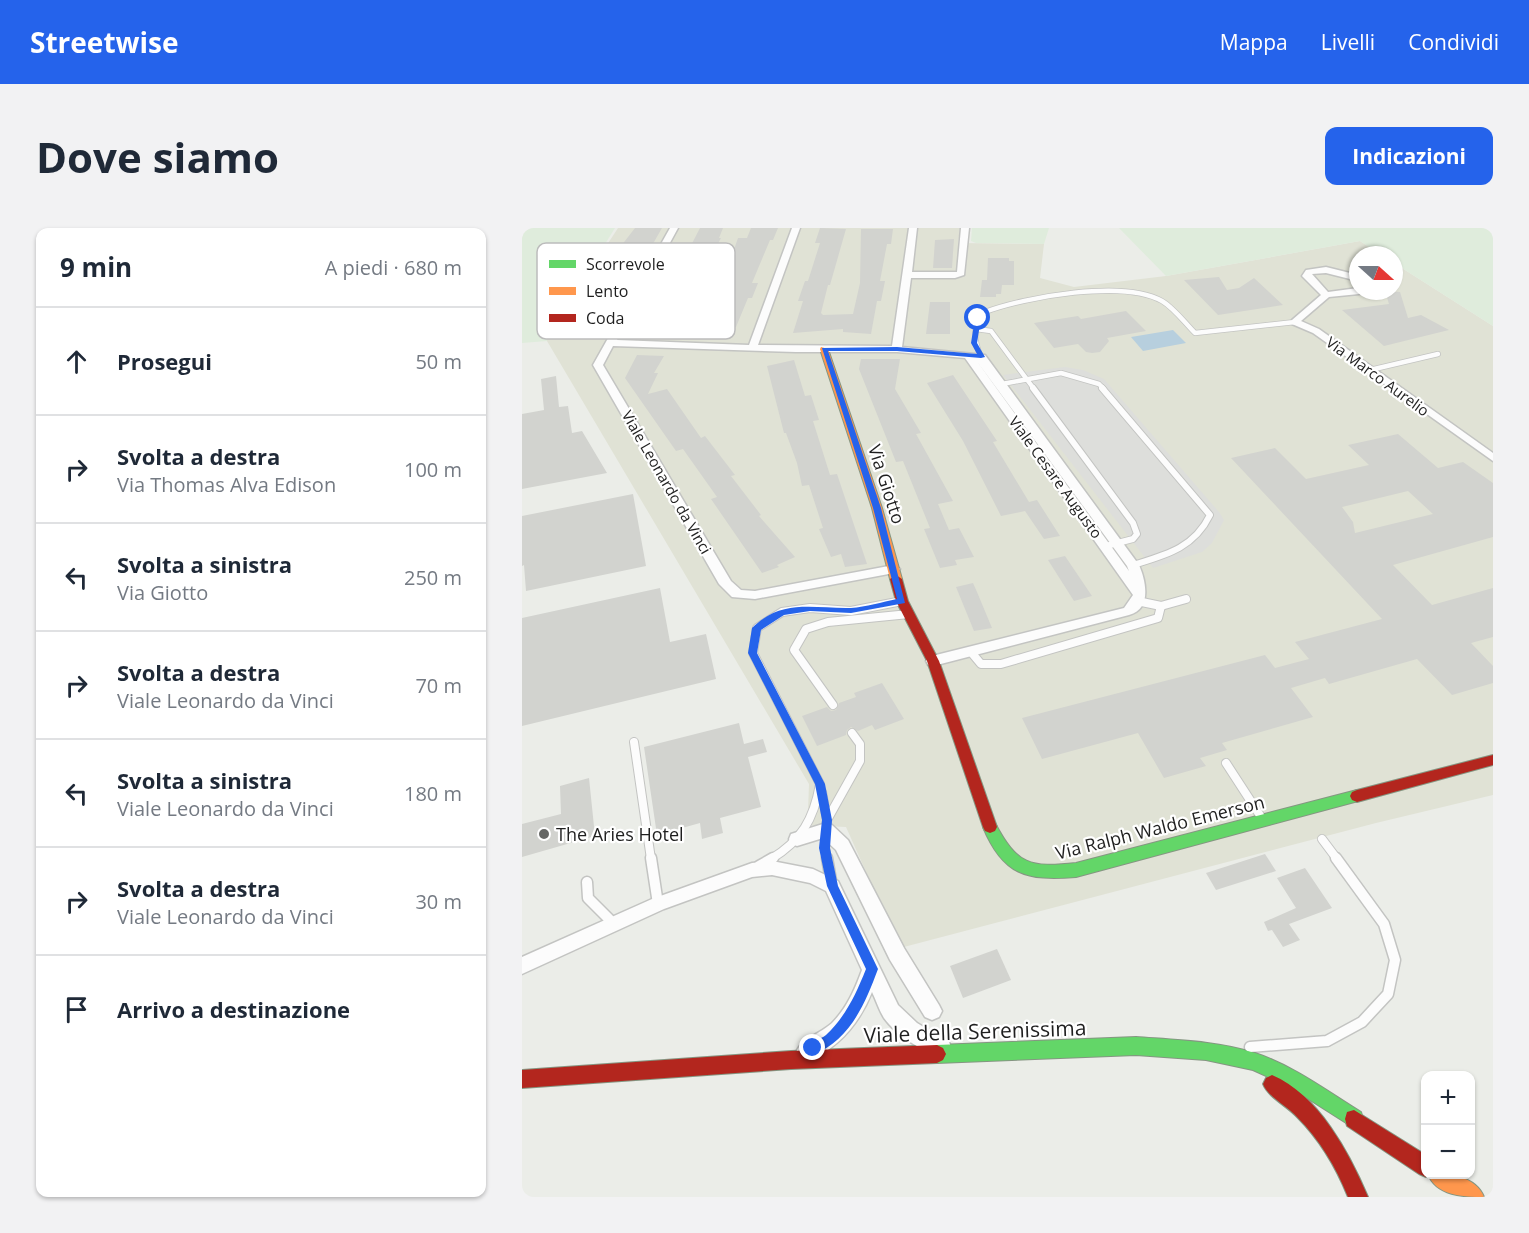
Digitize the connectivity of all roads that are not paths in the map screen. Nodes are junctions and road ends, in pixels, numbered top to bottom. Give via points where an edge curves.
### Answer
1 (674, 228) edge
2 (796, 228) edge
3 (913, 228) edge
4 (965, 228) edge
5 (666, 243) edge
6 (908, 275) junction
7 (1349, 276) edge
8 (1349, 292) edge
9 (1326, 295) junction
10 (1295, 322) junction
11 (976, 329) junction
12 (614, 339) edge
13 (612, 343) junction
14 (753, 346) junction
15 (824, 349) junction
16 (897, 349) junction
17 (1438, 354) dead end
18 (968, 355) junction
19 (981, 357) junction
20 (1370, 370) junction
21 (1028, 380) junction
22 (1002, 384) junction
23 (1493, 458) edge
24 (1119, 544) junction
25 (1106, 546) junction
26 (1133, 565) junction
27 (894, 569) junction
28 (1186, 599) dead end
29 (902, 601) junction
30 (1137, 601) junction
31 (1161, 606) junction
32 (910, 614) junction
33 (971, 652) junction
34 (933, 661) junction
35 (833, 705) dead end
36 (852, 733) dead end
37 (634, 742) dead end
38 (1493, 760) edge
39 (1226, 763) dead end
40 (820, 784) junction
41 (1263, 820) junction
42 (827, 825) junction
43 (797, 839) junction
44 (1322, 839) dead end
45 (752, 870) junction
46 (587, 882) dead end
47 (832, 886) junction
48 (658, 904) junction
49 (610, 926) junction
50 (522, 966) edge
51 (872, 969) junction
52 (932, 1011) dead end
53 (1206, 1051) junction
54 (949, 1054) junction
55 (791, 1060) junction
56 (601, 1073) junction
57 (522, 1079) edge
58 (522, 1090) edge
59 (1421, 1164) edge
60 (1445, 1179) edge
61 (1358, 1197) edge
62 (1474, 1197) edge

1 - 5 street, Viale Leonardo da Vinci
2 - 14 street
3 - 6 street
4 - 6 street via 961,273
6 - 16 street
7 - 9 street via 1326,270 1309,272 1306,276
8 - 9 street
9 - 10 street
10 - 11 lane via 1194,333 1163,301 1141,293 1106,289 992,309 980,316
10 - 20 street, Via Marco Aurelio via 1316,331
11 - 19 lane via 974,343
11 - 21 lane via 991,331
12 - 13 street, Viale Leonardo da Vinci
13 - 14 street
13 - 27 street, Viale Leonardo da Vinci via 598,366 726,584 737,594 755,595
14 - 15 street
15 - 16 street
15 - 27 street, Via Giotto
16 - 18 street
17 - 20 lane
18 - 19 street
18 - 25 street, Viale Cesare Augusto
19 - 22 street, Viale Cesare Augusto
20 - 23 street, Via Marco Aurelio
21 - 22 lane
21 - 24 lane via 1133,523 1137,534
21 - 26 lane via 1061,373 1099,384 1210,515 1205,529 1189,544
22 - 24 street, Viale Cesare Augusto
24 - 25 lane
24 - 26 street, Viale Cesare Augusto
25 - 30 street, Viale Cesare Augusto via 1132,583
26 - 30 street, Viale Cesare Augusto via 1141,584
27 - 29 street, Via Giotto
28 - 31 lane
29 - 32 street, Via Giotto
29 - 40 lane via 851,610 810,608 782,612 757,628 753,653
30 - 31 lane
30 - 33 street via 1129,611
31 - 33 lane via 1158,618 1001,664 981,664
32 - 34 street, Via Giotto
32 - 35 lane via 828,622 806,629 794,650
33 - 34 street
34 - 41 street, Via Ralph Waldo Emerson via 992,834 1008,858 1025,870 1047,874 1076,870
36 - 42 lane via 860,744 860,761
37 - 48 lane
38 - 41 street, Via Ralph Waldo Emerson
39 - 41 lane
40 - 42 lane
40 - 43 lane via 810,826
42 - 43 street
42 - 47 lane via 825,848
42 - 52 street via 842,845 897,954
43 - 45 lane via 781,854
44 - 53 lane via 1384,924 1395,960 1388,994 1362,1022 1327,1041
45 - 47 street
45 - 48 street
46 - 49 lane via 588,898 609,919
47 - 51 street
48 - 49 street
49 - 50 street
51 - 54 street via 891,1011 910,1030
51 - 55 street via 857,1007 829,1040
53 - 54 street, Viale della Serenissima via 1136,1046
53 - 59 street via 1255,1062 1294,1080
53 - 61 street via 1249,1069 1292,1096 1325,1131 1351,1172
54 - 55 street, Viale della Serenissima
55 - 56 street, Viale della Serenissima
56 - 57 street, Viale della Serenissima
56 - 58 street, Viale della Serenissima
60 - 62 street

